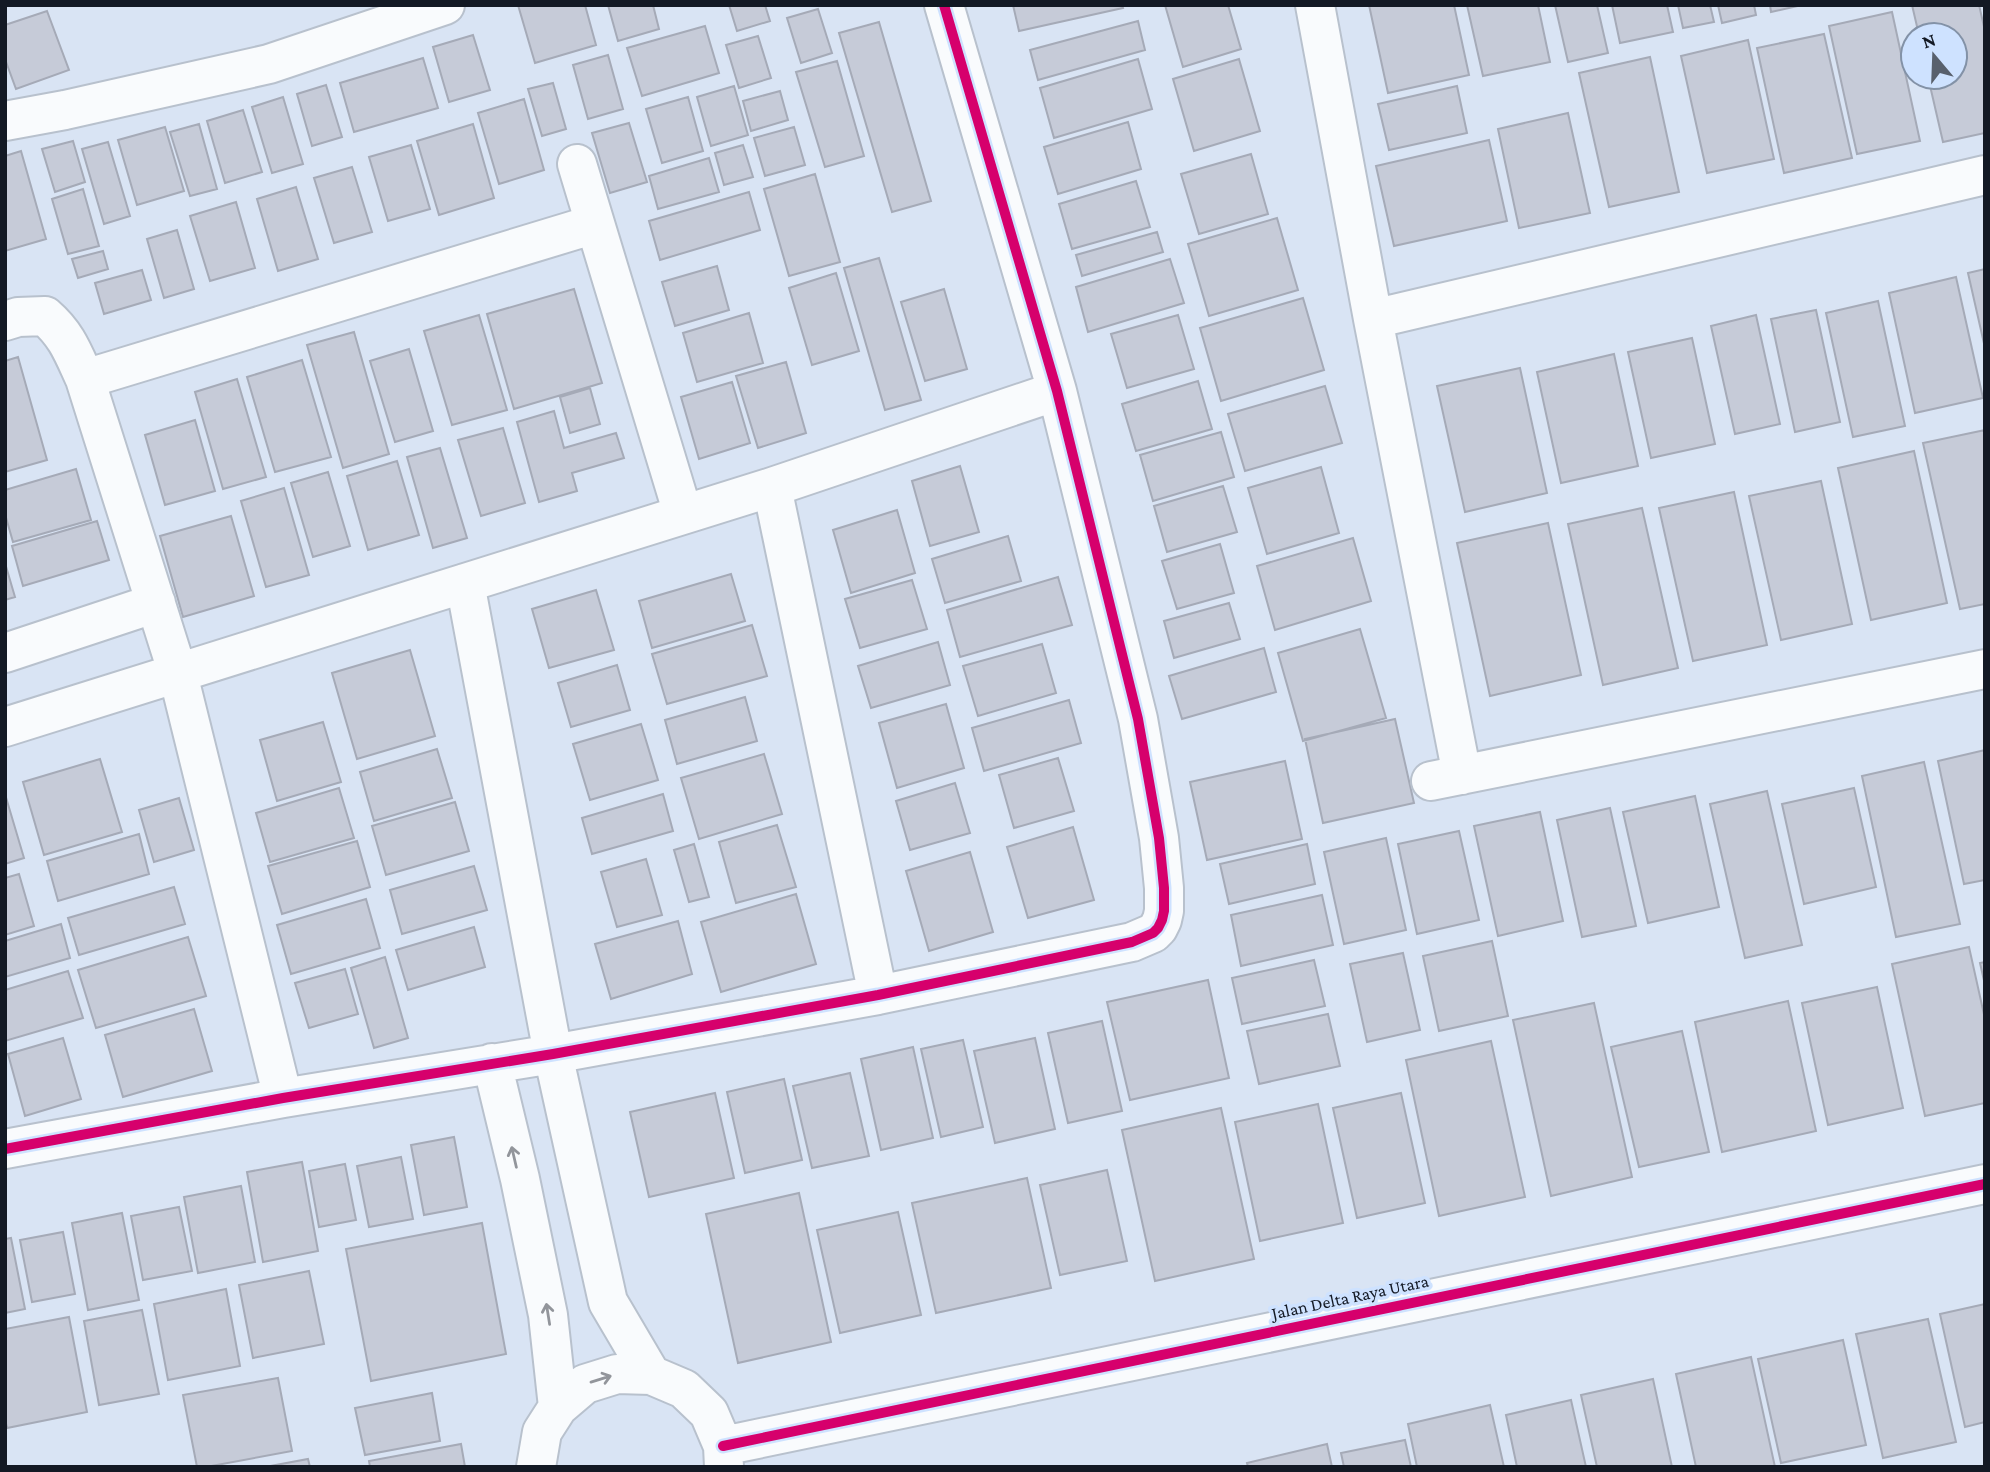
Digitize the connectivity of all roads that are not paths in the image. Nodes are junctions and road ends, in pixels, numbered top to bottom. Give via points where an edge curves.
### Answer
1 (444, 5) edge
2 (944, 5) edge
3 (1315, 5) edge
4 (5, 121) edge
5 (577, 164) dead end
6 (1985, 175) edge
7 (595, 225) junction
8 (1373, 319) junction
9 (5, 321) edge
10 (85, 379) junction
11 (1057, 391) junction
12 (772, 487) junction
13 (683, 514) junction
14 (465, 583) junction
15 (156, 603) junction
16 (5, 653) edge
17 (1985, 669) edge
18 (178, 674) junction
19 (5, 727) edge
20 (878, 995) junction
21 (553, 1054) junction
22 (492, 1063) junction
23 (284, 1098) junction
24 (5, 1149) edge
25 (1985, 1184) edge
26 (651, 1375) junction
27 (558, 1407) junction
28 (723, 1456) edge
29 (536, 1467) edge

1 - 4 street via 269,64
2 - 11 street
3 - 8 street
5 - 7 street
6 - 8 street
7 - 10 street
7 - 13 street
8 - 17 street via 1446,778
9 - 10 street via 45,316 67,340
10 - 15 street
11 - 12 street
11 - 20 street via 1138,719 1159,838 1162,920 1153,933 1132,943
12 - 13 street
12 - 20 street
13 - 14 street
14 - 18 street
14 - 21 street
15 - 16 street
15 - 18 street
18 - 19 street
18 - 23 street
20 - 21 street
21 - 22 street
21 - 26 street via 608,1302
22 - 23 street
27 -> 22 street via 548,1315
23 - 24 street
25 - 28 street, Jalan Delta Raya Utara
27 -> 26 street via 585,1384 617,1374
26 - 28 street via 684,1389 709,1413
27 - 29 street via 542,1432

